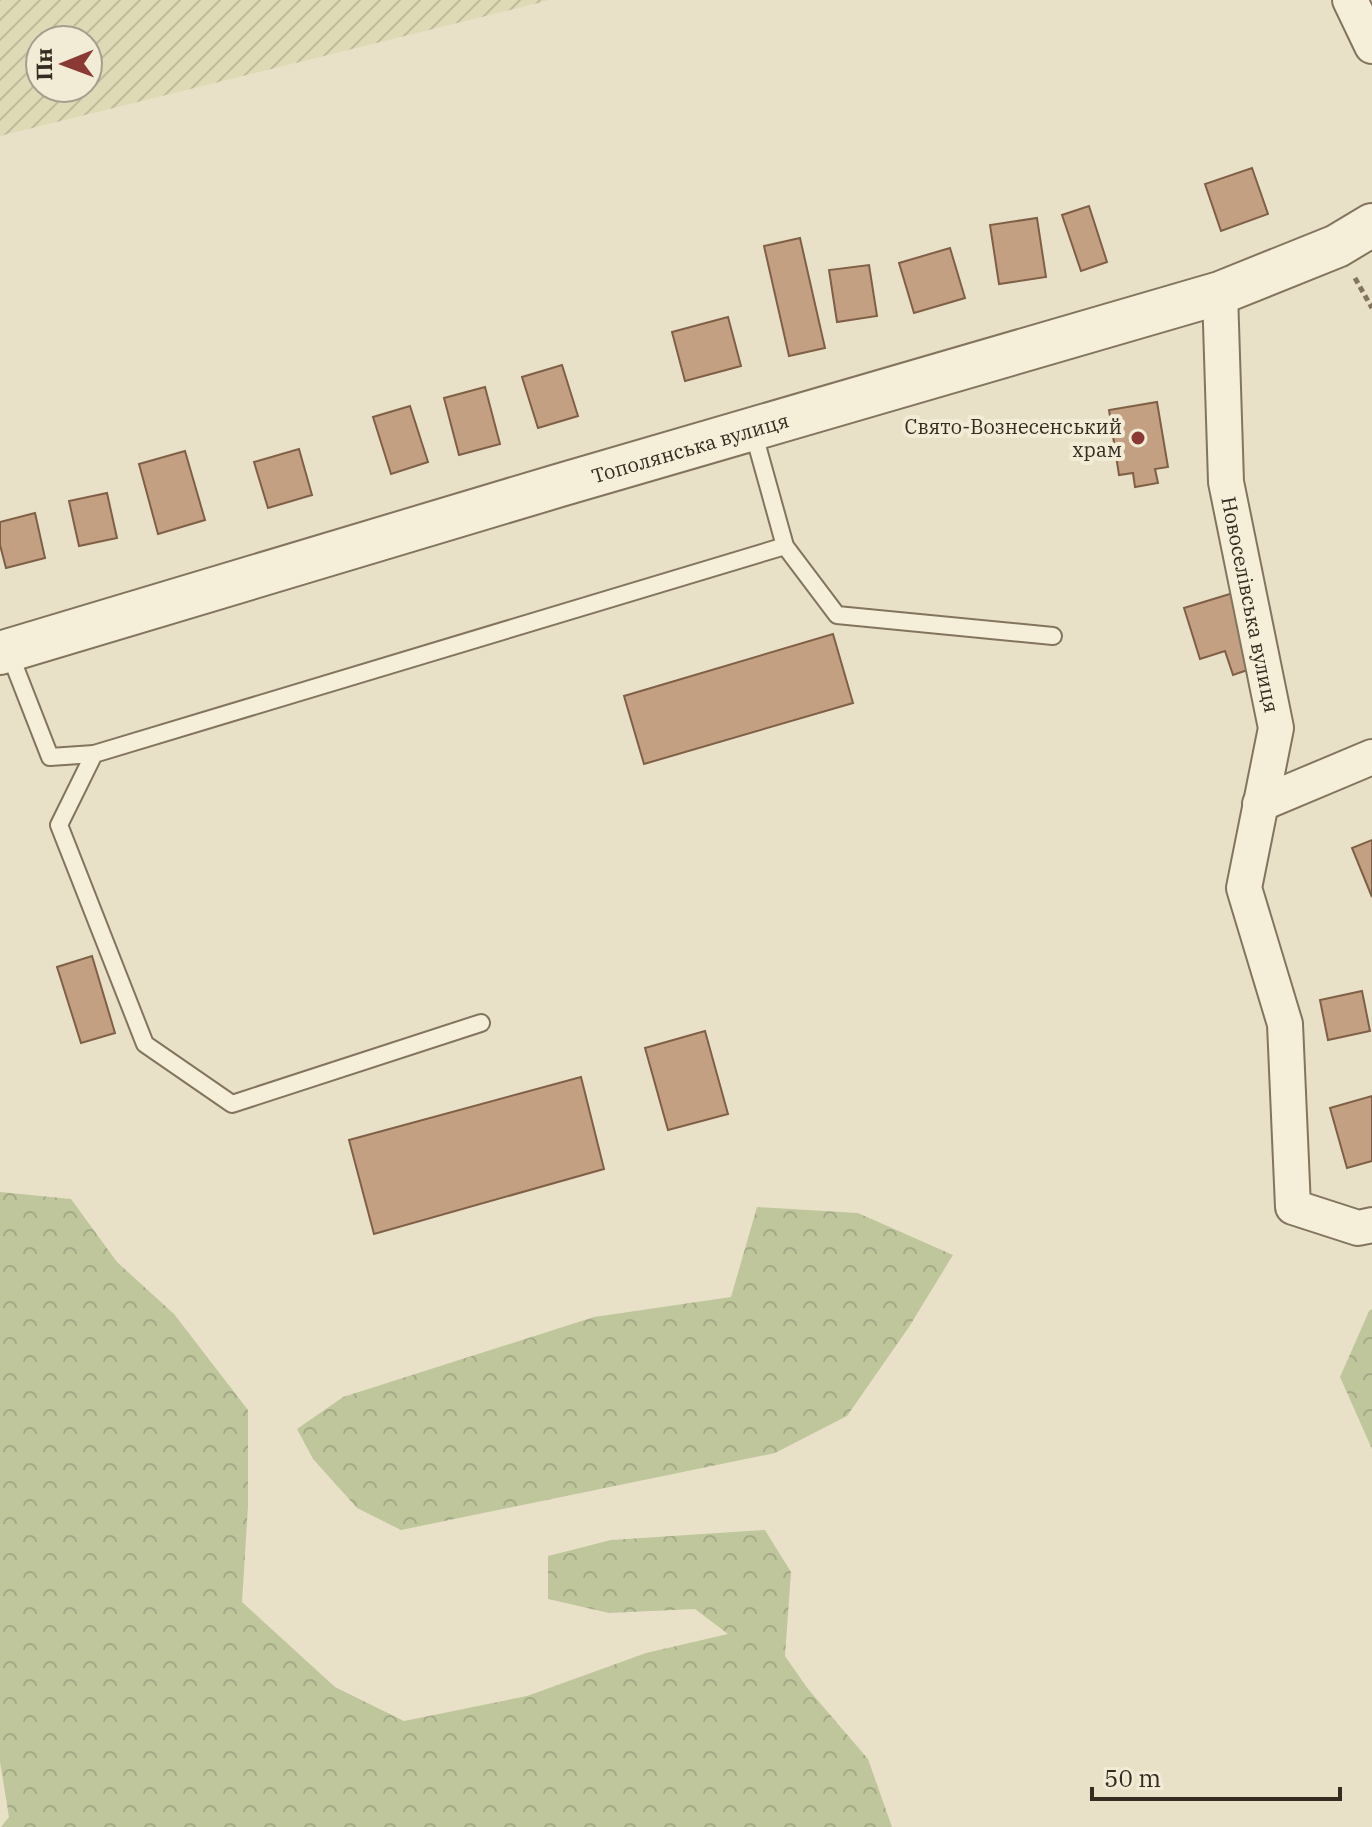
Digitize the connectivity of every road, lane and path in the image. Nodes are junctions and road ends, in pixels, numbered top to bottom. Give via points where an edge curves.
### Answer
1 (1350, 0) edge
2 (1372, 46) edge
3 (1372, 225) edge
4 (1220, 293) junction
5 (753, 429) junction
6 (785, 546) junction
7 (1053, 636) dead end
8 (4, 651) edge
9 (94, 754) junction
10 (1372, 757) edge
11 (1260, 804) junction
12 (481, 1023) dead end
13 (1372, 1225) edge

1 - 2 street
3 - 4 street, Тополянська вулиця via 1337,246
4 - 5 street, Тополянська вулиця
4 - 11 street, Новоселівська вулиця via 1226,482 1276,728
5 - 6 lane
5 - 8 street, Тополянська вулиця
6 - 7 lane via 837,615
6 - 9 lane
8 - 9 lane via 50,757
9 - 12 lane via 59,825 145,1044 232,1104
10 - 11 street
11 - 13 street, Новоселівська вулиця via 1244,888 1285,1024 1293,1207 1358,1228

